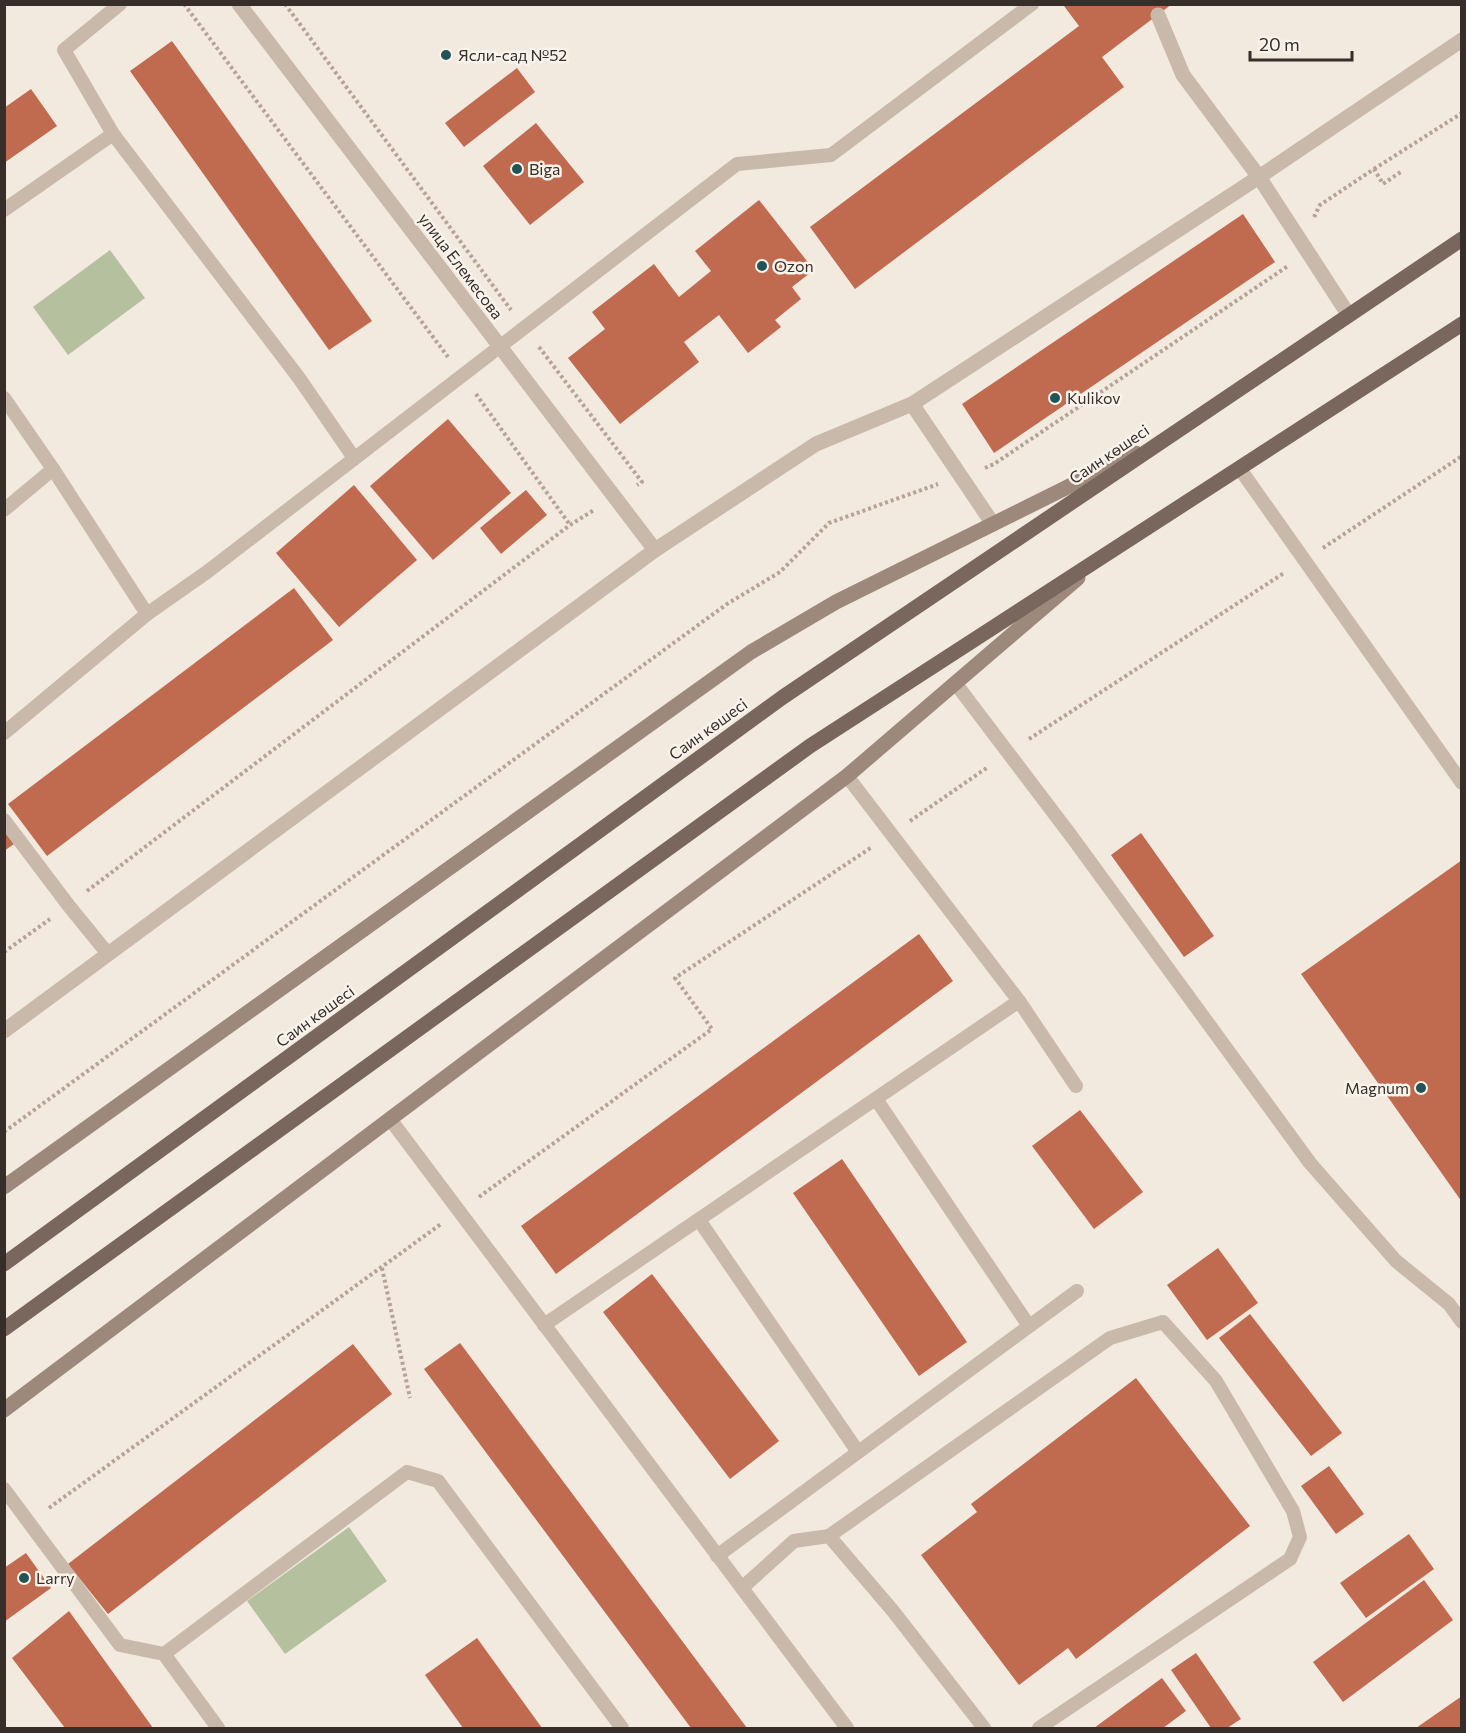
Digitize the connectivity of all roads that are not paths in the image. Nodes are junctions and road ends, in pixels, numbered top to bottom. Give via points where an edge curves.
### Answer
1 (120, 4) edge
2 (239, 4) edge
3 (1032, 4) edge
4 (1158, 15) dead end
5 (1461, 40) edge
6 (113, 134) junction
7 (1259, 177) junction
8 (4, 210) edge
9 (1461, 239) edge
10 (1348, 314) junction
11 (1461, 324) edge
12 (499, 345) junction
13 (4, 398) edge
14 (912, 404) junction
15 (1166, 438) junction
16 (354, 458) junction
17 (53, 469) junction
18 (1240, 469) junction
19 (4, 510) edge
20 (993, 524) junction
21 (655, 550) junction
22 (1105, 555) junction
23 (147, 614) junction
24 (956, 684) junction
25 (4, 733) edge
26 (847, 777) junction
27 (1461, 783) edge
28 (4, 820) edge
29 (108, 954) junction
30 (1019, 1001) junction
31 (4, 1031) edge
32 (1076, 1086) dead end
33 (876, 1099) junction
34 (390, 1119) junction
35 (4, 1187) edge
36 (699, 1220) junction
37 (4, 1264) edge
38 (1077, 1291) dead end
39 (1461, 1322) edge
40 (544, 1325) junction
41 (1029, 1326) junction
42 (4, 1329) edge
43 (4, 1410) edge
44 (858, 1452) junction
45 (4, 1489) edge
46 (829, 1536) junction
47 (717, 1556) junction
48 (742, 1588) junction
49 (164, 1654) junction
50 (218, 1728) edge
51 (622, 1728) edge
52 (847, 1728) edge
53 (984, 1728) edge
54 (1039, 1728) edge

1 - 6 lane via 64,50
2 - 12 street, улица Елемесова
3 - 12 lane via 831,155 737,164
4 - 7 street via 1183,75
5 - 7 street
6 - 8 lane
6 - 16 lane via 299,378
7 - 10 street
7 - 14 street
9 - 10 main road
10 - 15 main road
11 - 18 main road
12 - 16 lane
12 - 21 street, улица Елемесова
13 - 17 lane
14 - 20 street
14 - 21 street via 816,444
15 - 20 main road, Саин көшесі
15 - 37 main road, Саин көшесі via 783,697
16 - 23 lane
17 - 19 lane
17 - 23 lane
18 - 22 main road
18 - 27 lane
20 - 35 main road, Саин көшесі via 836,602 751,652
21 - 29 street
22 - 24 main road
22 - 42 main road via 810,746
23 - 25 lane
24 - 26 main road
24 - 39 lane via 1310,1162 1396,1261 1449,1304
26 - 30 lane
26 - 34 main road
28 - 29 lane
29 - 31 street
30 - 32 lane
30 - 33 lane
33 - 36 lane
33 - 41 lane
34 - 40 lane
34 - 43 main road
36 - 40 lane
36 - 44 lane
38 - 41 lane
40 - 47 lane
41 - 44 lane
44 - 47 lane
45 - 49 lane via 120,1645
46 - 48 lane via 794,1541
46 - 53 lane
46 - 54 lane via 1110,1338 1163,1322 1216,1380 1293,1511 1300,1537 1290,1559
47 - 48 lane
48 - 52 lane
49 - 50 lane
49 - 51 lane via 407,1472 438,1481

